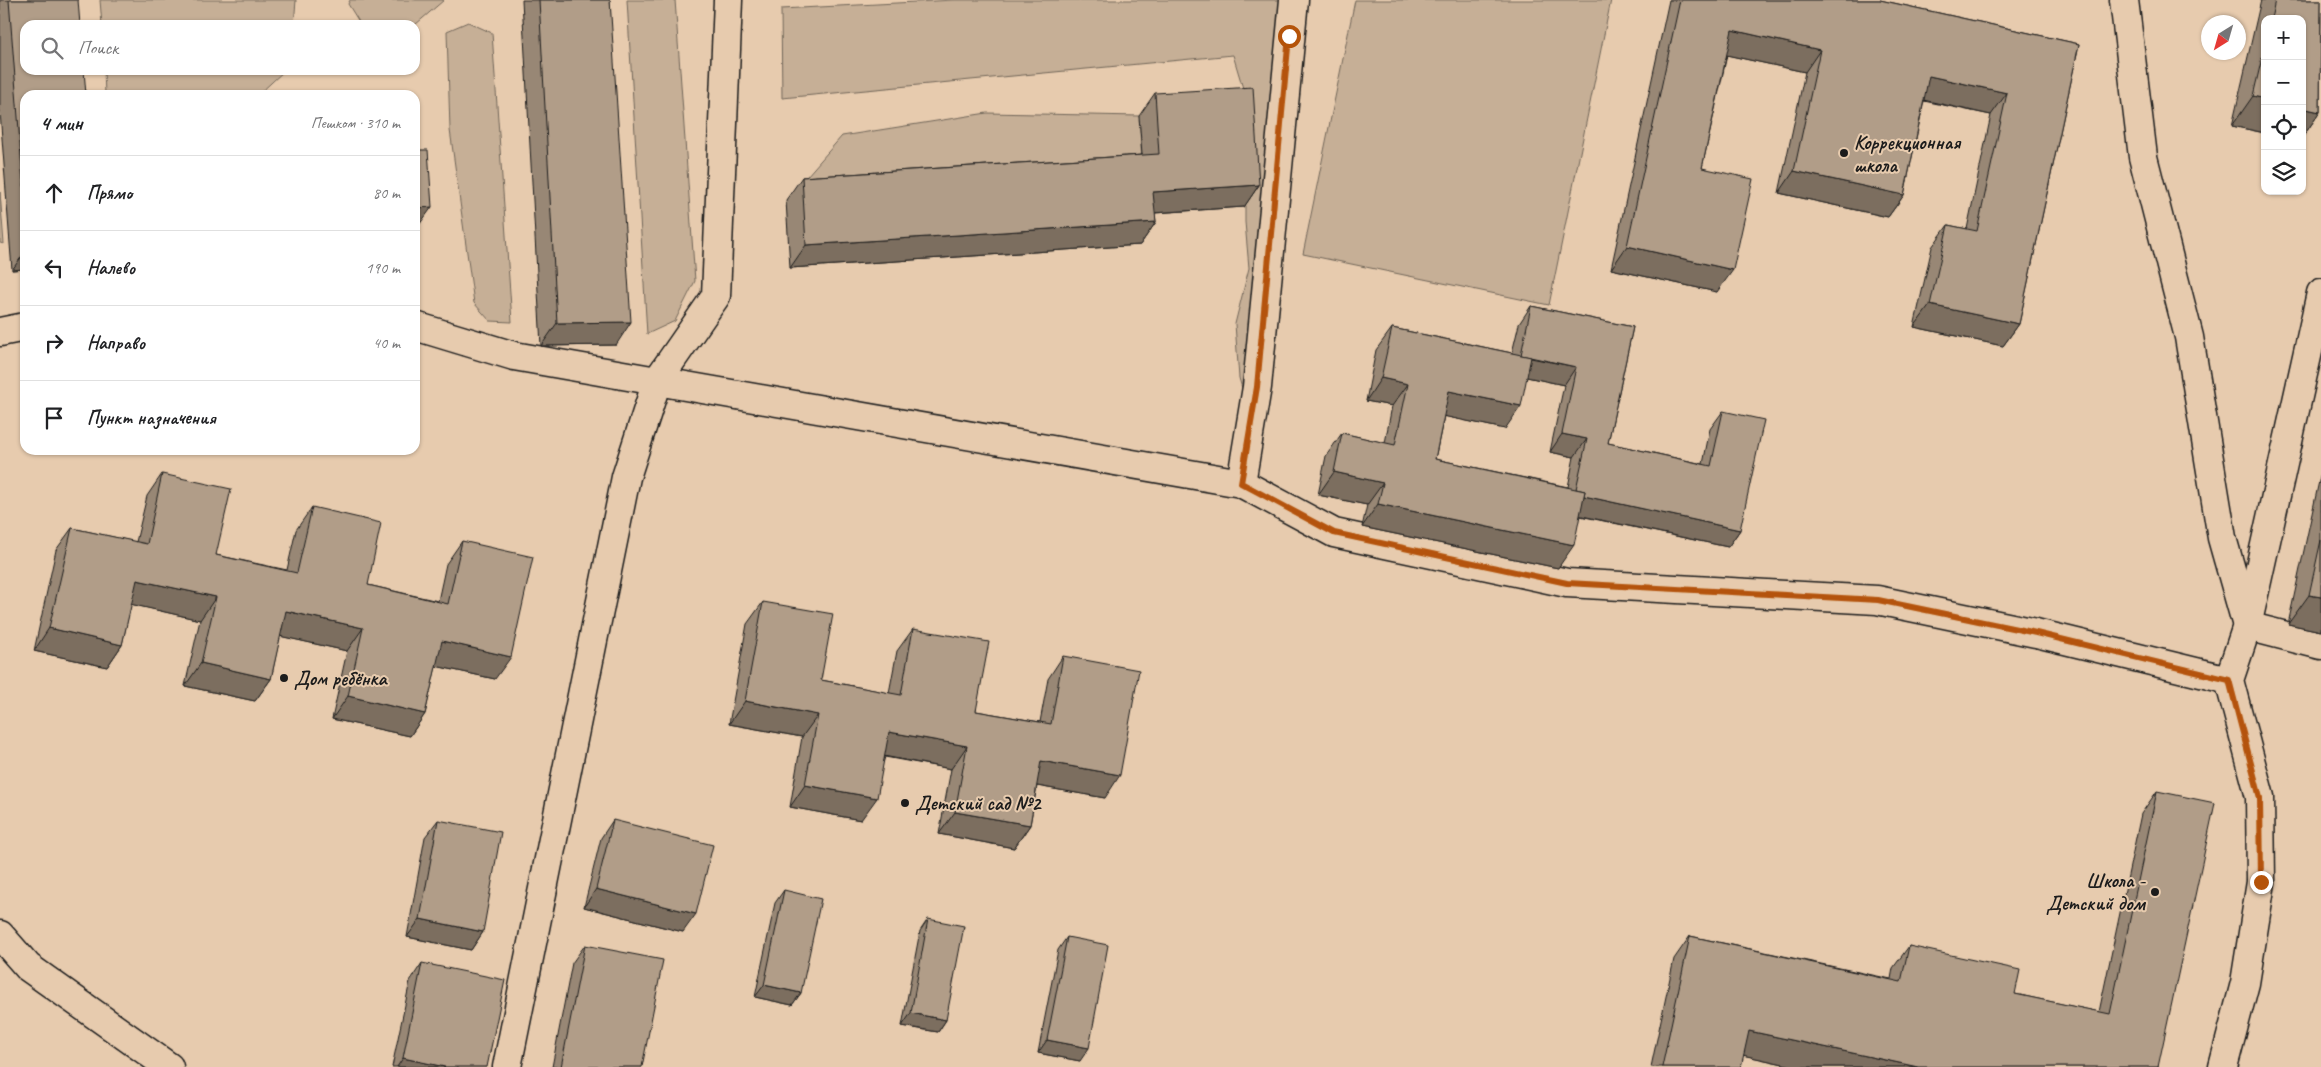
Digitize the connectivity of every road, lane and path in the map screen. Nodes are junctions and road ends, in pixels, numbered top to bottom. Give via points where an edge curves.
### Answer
1 (728, 0) edge
2 (1294, 0) edge
3 (2124, 0) edge
4 (2321, 293) edge
5 (20, 328) edge
6 (420, 328) edge
7 (0, 332) edge
8 (657, 382) junction
9 (1241, 483) junction
10 (2247, 626) junction
11 (2321, 645) edge
12 (2229, 680) junction
13 (0, 935) edge
14 (169, 1067) edge
15 (507, 1067) edge
16 (2223, 1067) edge

1 - 8 lane via 716,296
2 - 9 lane via 1257,387
3 - 10 lane via 2143,157 2189,337 2222,538
4 - 10 lane
5 - 7 lane
6 - 8 lane via 514,356
8 - 9 lane
8 - 15 lane via 626,477
9 - 12 lane via 1334,533 1567,583 1878,600 2036,633
10 - 11 lane
10 - 12 lane
12 - 16 lane via 2260,798 2261,882 2245,983
13 - 14 lane via 28,967

